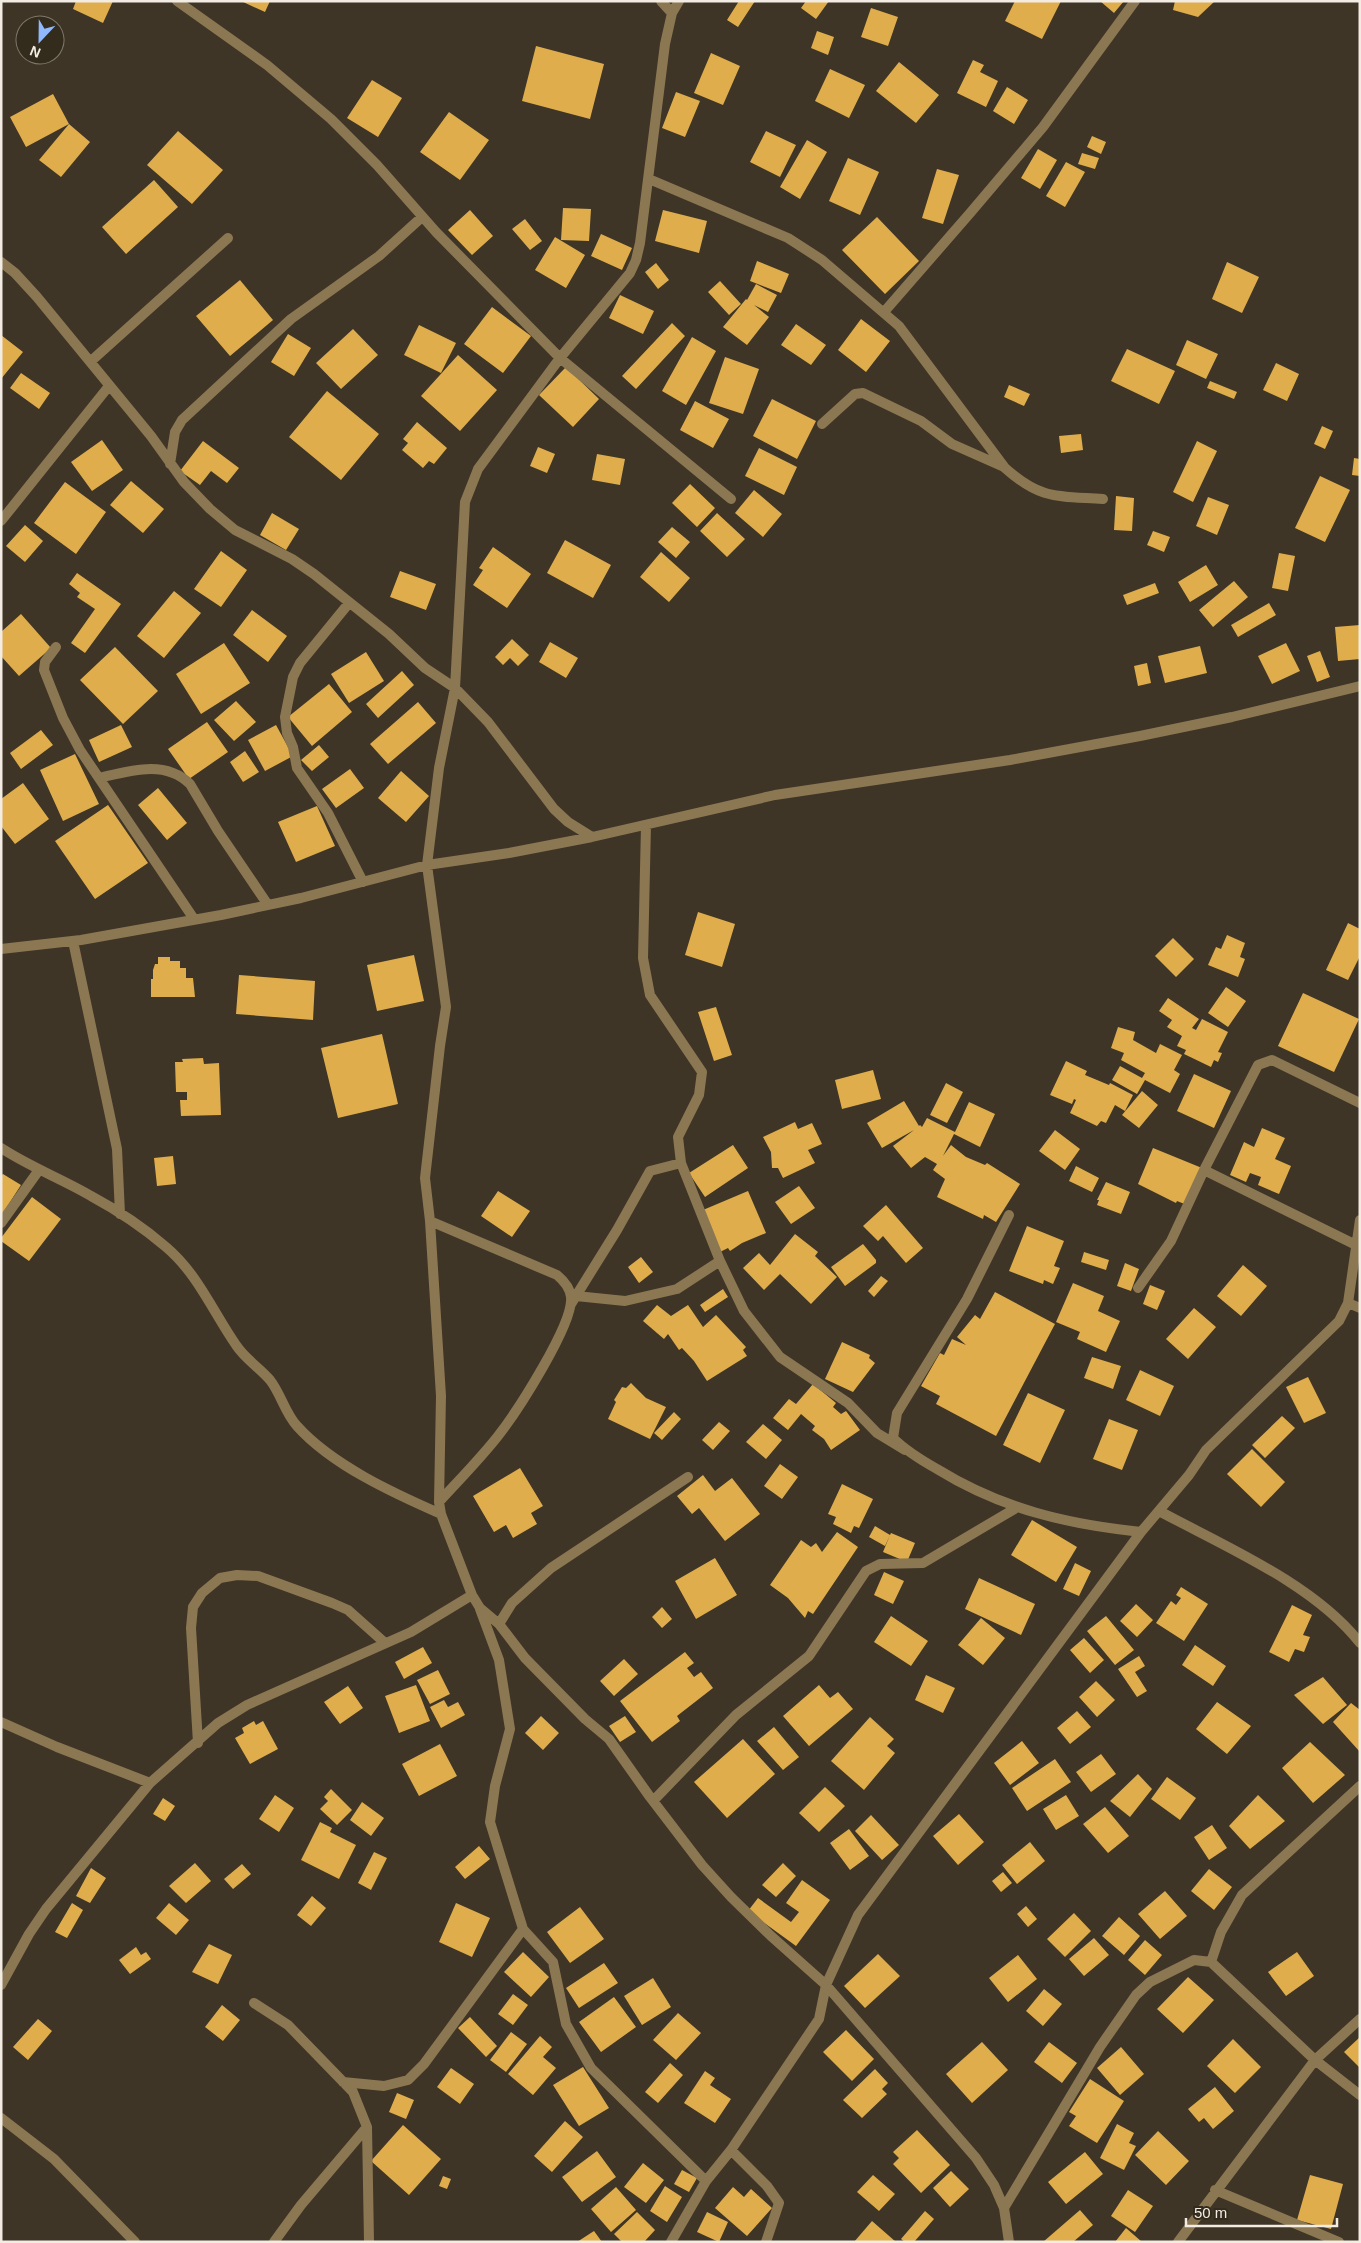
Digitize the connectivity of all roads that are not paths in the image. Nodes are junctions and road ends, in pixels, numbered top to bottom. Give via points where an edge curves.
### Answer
1 (177, 1) edge
2 (661, 1) edge
3 (679, 1) edge
4 (1135, 1) edge
5 (672, 13) junction
6 (649, 179) junction
7 (422, 217) junction
8 (228, 238) dead end
9 (1, 262) edge
10 (884, 312) junction
11 (560, 358) junction
12 (90, 362) junction
13 (109, 386) junction
14 (822, 424) dead end
15 (170, 464) junction
16 (1005, 468) junction
17 (731, 498) dead end
18 (1103, 499) dead end
19 (1, 520) edge
20 (349, 603) junction
21 (56, 647) dead end
22 (1360, 686) edge
23 (455, 688) junction
24 (99, 778) junction
25 (646, 825) junction
26 (592, 837) junction
27 (427, 865) junction
28 (363, 882) junction
29 (268, 905) junction
30 (194, 918) junction
31 (72, 941) junction
32 (1, 949) edge
33 (1360, 1103) edge
34 (1, 1148) edge
35 (682, 1164) junction
36 (39, 1170) junction
37 (1204, 1170) junction
38 (120, 1214) junction
39 (1009, 1215) dead end
40 (1360, 1220) edge
41 (430, 1221) junction
42 (1, 1223) edge
43 (1356, 1245) junction
44 (720, 1261) junction
45 (1138, 1288) dead end
46 (573, 1300) junction
47 (1348, 1303) junction
48 (1360, 1308) edge
49 (905, 1450) junction
50 (688, 1477) dead end
51 (439, 1502) junction
52 (1016, 1508) junction
53 (1159, 1511) junction
54 (441, 1514) junction
55 (1140, 1532) junction
56 (472, 1595) junction
57 (480, 1608) junction
58 (499, 1624) junction
59 (385, 1642) junction
60 (1360, 1643) edge
61 (1, 1722) edge
62 (198, 1743) junction
63 (150, 1783) junction
64 (1360, 1786) edge
65 (653, 1801) junction
66 (523, 1928) junction
67 (1211, 1962) junction
68 (1, 1985) edge
69 (826, 1985) junction
70 (254, 2003) dead end
71 (1360, 2019) edge
72 (1315, 2060) junction
73 (343, 2082) junction
74 (1360, 2095) edge
75 (1, 2118) edge
76 (367, 2127) junction
77 (731, 2150) junction
78 (706, 2181) junction
79 (1215, 2190) junction
80 (1004, 2208) junction
81 (135, 2242) edge
82 (274, 2242) edge
83 (369, 2242) edge
84 (671, 2242) edge
85 (766, 2242) edge
86 (1010, 2242) edge
87 (1178, 2242) edge
88 (1339, 2242) edge

1 - 7 street via 267,66 331,119
2 - 5 street
3 - 5 street
4 - 10 street via 1043,127
5 - 6 street via 665,44
6 - 10 street via 788,238 822,260
6 - 11 street via 640,243 630,273
7 - 11 street
7 - 15 street via 379,256 291,319 182,420 174,432
8 - 12 street
9 - 12 street via 37,297
10 - 16 street via 899,326
11 - 17 street
11 - 23 street via 478,469 465,502
12 - 13 street
13 - 15 street
13 - 19 street
14 - 16 street via 854,394 863,393 922,421 952,444
15 - 20 street via 210,509 236,530 292,558
16 - 18 street via 1022,483 1043,493
20 - 23 street via 436,677
20 - 28 street via 300,663 293,677 285,717 297,768 328,813
21 - 24 street via 44,662 46,678 63,718
22 - 25 street via 1140,736 1010,760 776,795
23 - 26 street via 488,722 554,809
23 - 27 street via 439,768
24 - 29 street via 153,768 184,778
24 - 30 street
25 - 26 street
25 - 35 street via 643,958 650,995 702,1072 699,1095 678,1137
26 - 27 street
27 - 28 street
27 - 41 street via 446,1007 425,1178
28 - 29 street
29 - 30 street
30 - 31 street
31 - 32 street
31 - 38 street via 117,1150
33 - 37 street via 1272,1060 1258,1065
34 - 36 street
35 - 44 street
35 - 46 street via 650,1171
36 - 38 street
36 - 42 street
37 - 43 street
37 - 45 street via 1171,1241
38 - 54 street via 166,1247 185,1266 202,1288 235,1345 277,1389 295,1425 320,1449 370,1479
39 - 49 street via 967,1299 897,1414 893,1438
40 - 43 street
41 - 46 street via 557,1275
41 - 51 street via 441,1396
43 - 47 street
44 - 46 street via 677,1288 651,1295 625,1301
44 - 49 street via 744,1311 780,1357 848,1403 877,1433
46 - 51 street via 551,1351 499,1435
47 - 48 street
47 - 53 street via 1339,1321 1206,1450
49 - 52 street via 955,1481
50 - 58 street via 551,1568 512,1603
51 - 54 street
52 - 55 street via 1093,1527
52 - 65 street via 923,1563 880,1564 866,1571 809,1656 736,1716
53 - 55 street
53 - 60 street via 1275,1574 1329,1610
54 - 56 street
55 - 69 street via 858,1916
56 - 57 street
56 - 59 street via 411,1632
57 - 58 street
57 - 66 street via 499,1660 510,1729 495,1786 490,1822
58 - 65 street via 525,1658 584,1719 609,1739
59 - 62 street via 247,1705 218,1723
59 - 62 street via 348,1610 324,1600 258,1576 220,1578 202,1593 193,1607 191,1628
61 - 63 street via 57,1748
62 - 63 street
63 - 68 street via 46,1909
64 - 67 street via 1242,1895 1221,1932
65 - 69 street via 730,1897
66 - 73 street via 424,2064 408,2080 384,2086
66 - 78 street via 553,1962 566,2024 591,2068
67 - 72 street
67 - 80 street via 1194,1960 1150,1982 1136,1995 1100,2047
69 - 77 street via 819,2019
69 - 80 street via 976,2158 994,2185
70 - 73 street via 288,2025
71 - 72 street
72 - 74 street
72 - 79 street
73 - 76 street via 353,2092
75 - 81 street via 54,2159
76 - 82 street
76 - 83 street
77 - 78 street
77 - 85 street via 767,2186 779,2203
78 - 84 street
79 - 87 street
79 - 88 street
80 - 86 street

